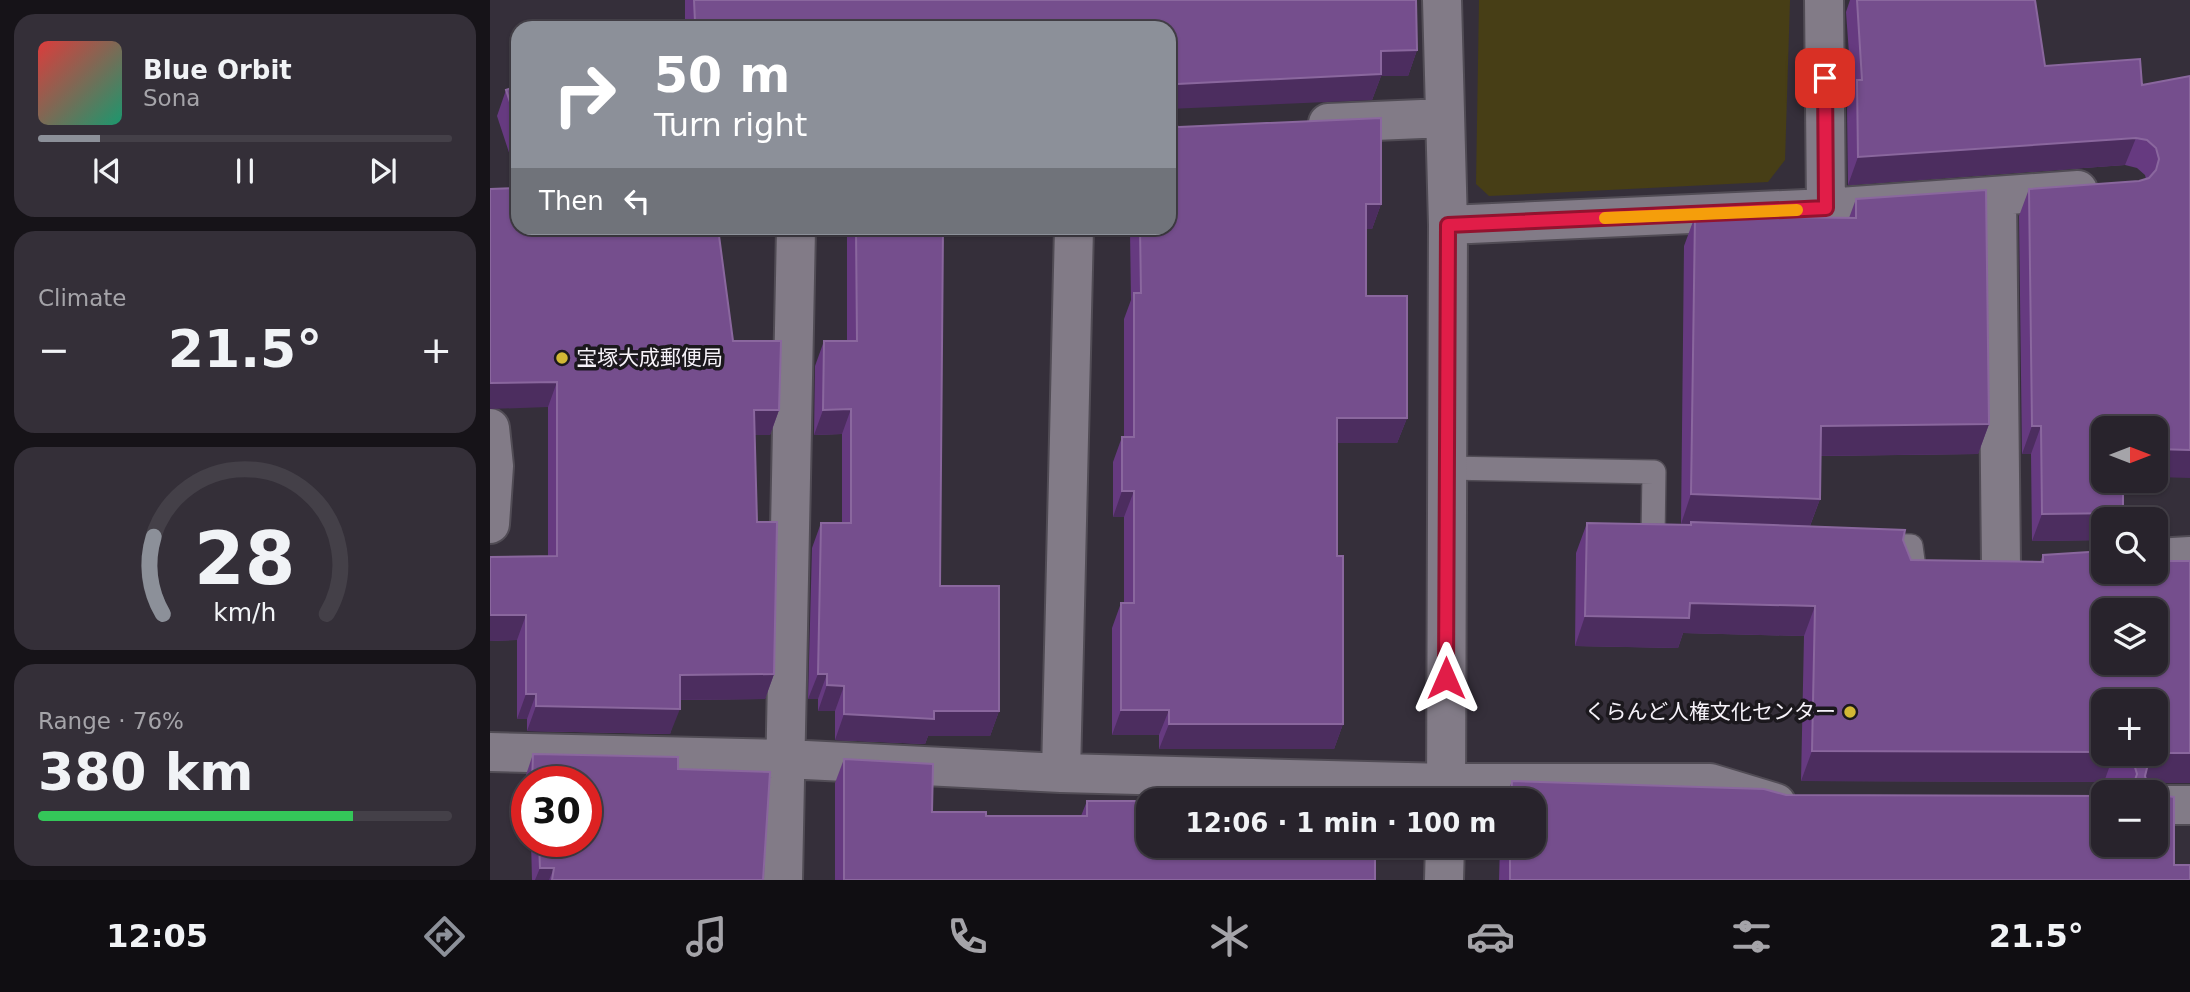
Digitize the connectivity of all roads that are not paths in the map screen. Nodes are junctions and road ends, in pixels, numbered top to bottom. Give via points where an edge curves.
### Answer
1 (1441, 0) edge
2 (1824, 0) edge
3 (1445, 118) junction
4 (1293, 125) edge
5 (2114, 188) edge
6 (1997, 196) junction
7 (1826, 208) junction
8 (1448, 225) junction
9 (796, 235) edge
10 (1074, 235) edge
11 (490, 428) edge
12 (1447, 468) junction
13 (490, 524) edge
14 (1694, 539) edge
15 (1857, 544) edge
16 (2190, 556) edge
17 (2168, 557) edge
18 (2040, 564) edge
19 (2001, 565) junction
20 (1914, 568) joint
21 (490, 752) edge
22 (786, 759) junction
23 (1060, 773) junction
24 (1382, 788) edge
25 (1446, 788) edge
26 (1545, 788) edge
27 (1816, 803) edge
28 (2168, 804) edge
29 (2190, 805) edge
30 (1445, 858) edge
31 (783, 880) edge
32 (1444, 880) edge

1 - 3 street
2 - 7 street
3 - 4 street
3 - 8 street
5 - 6 street
6 - 7 street
6 - 19 street
7 - 8 street
8 - 12 street
9 - 22 street
10 - 23 street
11 - 13 street via 494,466
12 - 14 lane via 1654,472 1653,537
12 - 25 street
15 - 20 lane via 1911,546
16 - 17 street
18 - 19 street
19 - 20 street
21 - 22 street
22 - 23 street
22 - 31 street
23 - 24 street
26 - 27 street via 1710,783 1775,803
28 - 29 street
30 - 32 street

